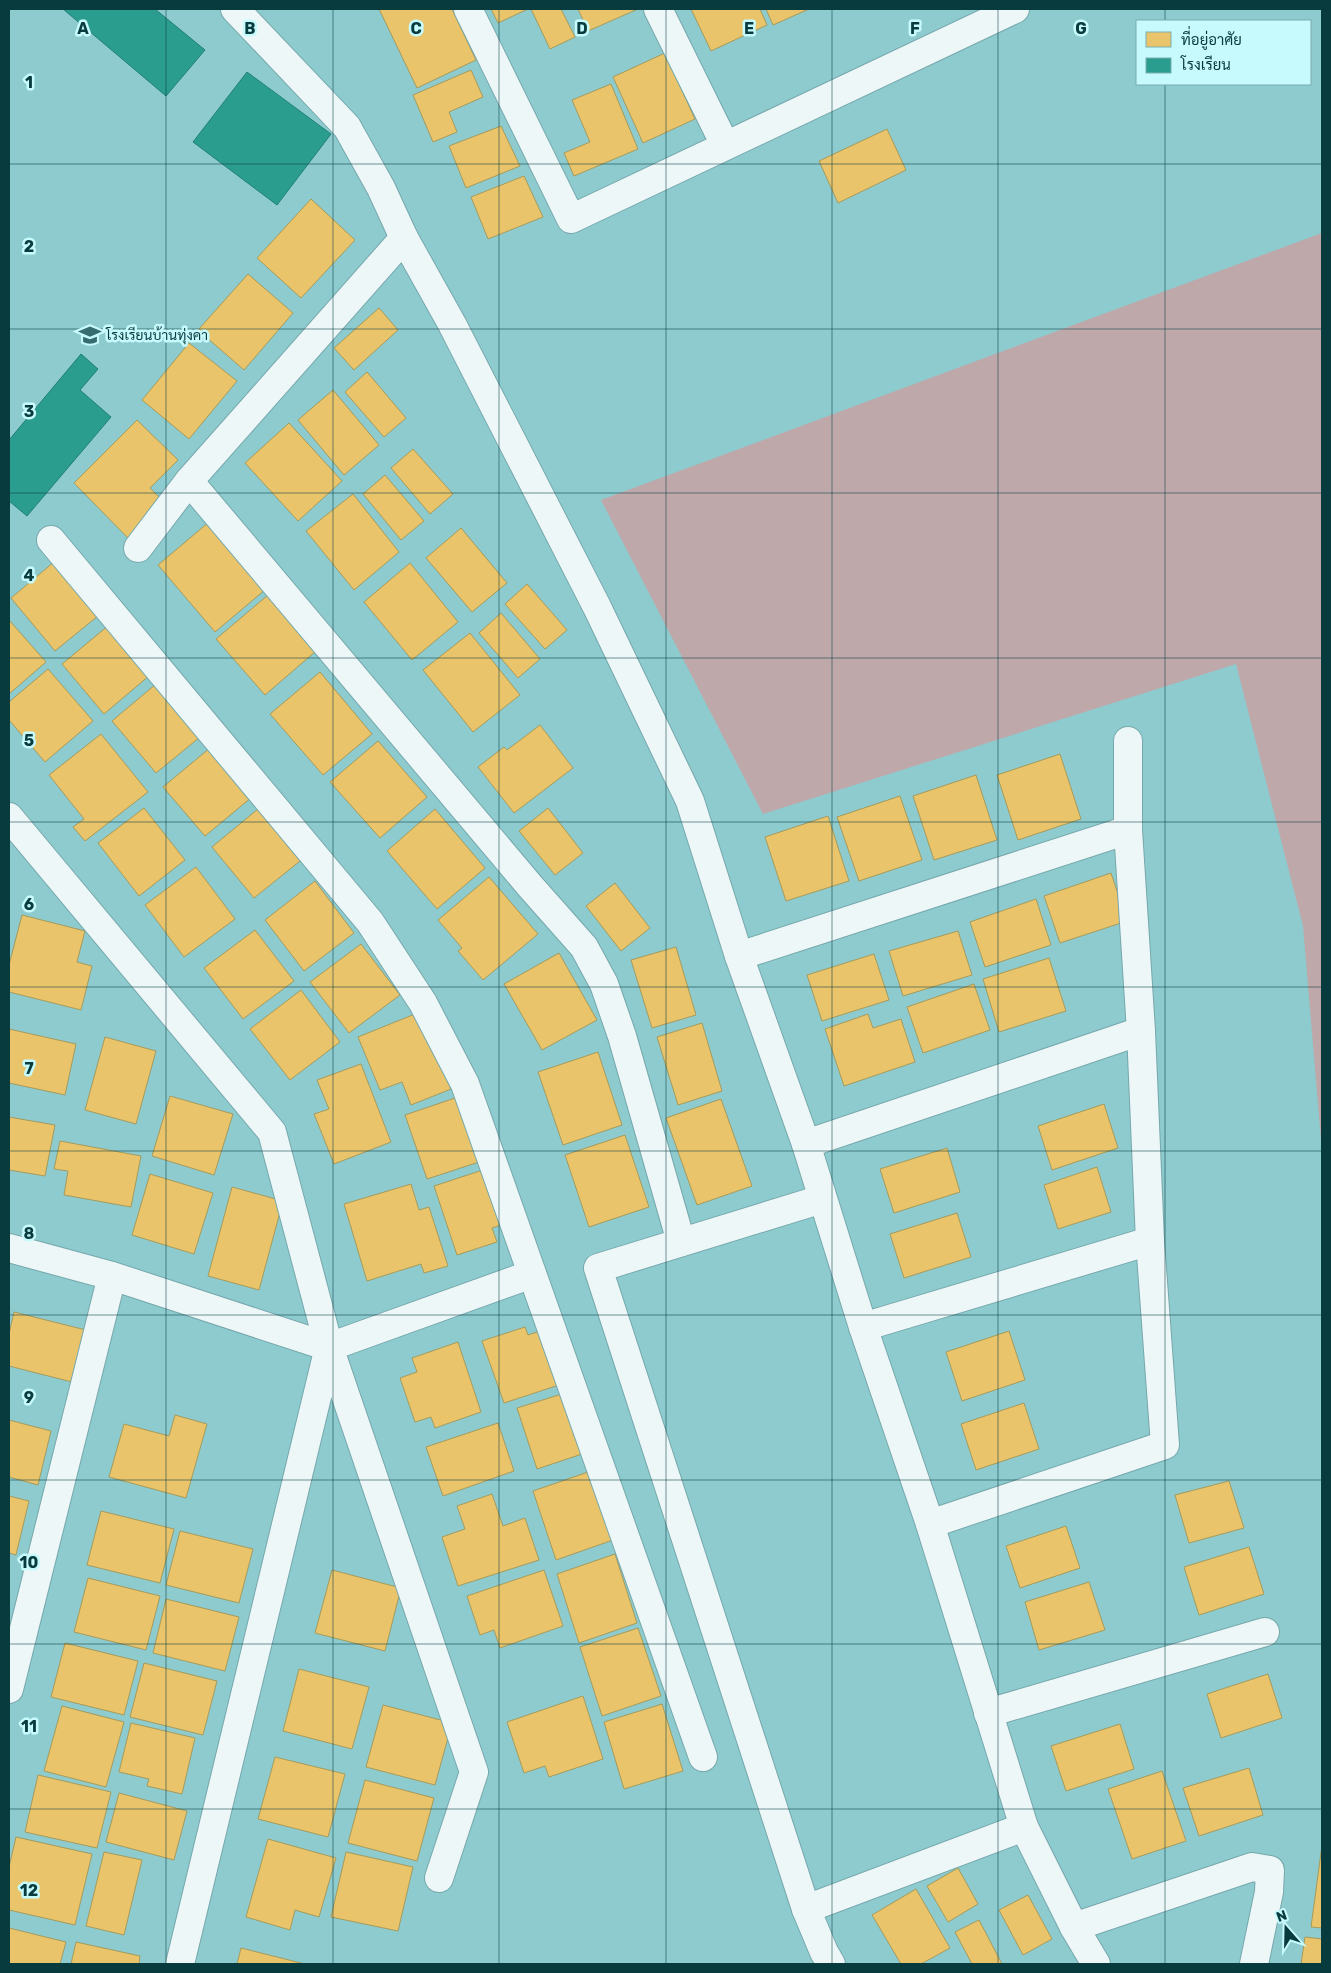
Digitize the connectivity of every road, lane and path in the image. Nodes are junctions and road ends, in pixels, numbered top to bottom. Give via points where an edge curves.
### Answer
1 (235, 9) edge
2 (468, 9) edge
3 (658, 9) edge
4 (1014, 9) edge
5 (726, 145) junction
6 (404, 238) junction
7 (189, 481) junction
8 (51, 540) dead end
9 (138, 548) dead end
10 (1128, 740) dead end
11 (9, 820) edge
12 (1128, 830) junction
13 (739, 956) junction
14 (1141, 1031) junction
15 (806, 1144) junction
16 (822, 1199) junction
17 (1150, 1241) junction
18 (681, 1242) junction
19 (9, 1248) edge
20 (532, 1274) junction
21 (112, 1276) junction
22 (863, 1327) junction
23 (329, 1347) junction
24 (930, 1524) junction
25 (1265, 1632) dead end
26 (9, 1689) edge
27 (988, 1713) junction
28 (702, 1757) dead end
29 (1024, 1827) junction
30 (439, 1878) dead end
31 (806, 1909) junction
32 (1074, 1927) junction
33 (180, 1964) edge
34 (831, 1964) edge
35 (1096, 1964) edge
36 (1254, 1964) edge

1 - 6 street via 347,127
2 - 5 street via 571,219
3 - 5 street
4 - 5 street
6 - 7 street
6 - 13 street via 452,324 588,589 690,800
7 - 9 street
7 - 18 street via 584,947 604,984 622,1036
8 - 20 street via 370,922 423,1003 465,1084
10 - 12 street
11 - 23 street via 272,1132
12 - 13 street
12 - 14 street
13 - 15 street
14 - 15 street
14 - 17 street
15 - 16 street
16 - 18 street
16 - 22 street
17 - 22 street
17 - 24 street via 1165,1445
18 - 31 street via 598,1268
19 - 21 street
20 - 23 street
20 - 28 street
21 - 23 street
21 - 26 street
22 - 24 street
23 - 30 street via 474,1772
23 - 33 street
24 - 27 street
25 - 27 street
27 - 29 street
29 - 31 street
29 - 32 street
31 - 34 street
32 - 35 street
32 - 36 street via 1252,1867 1270,1870 1269,1892

